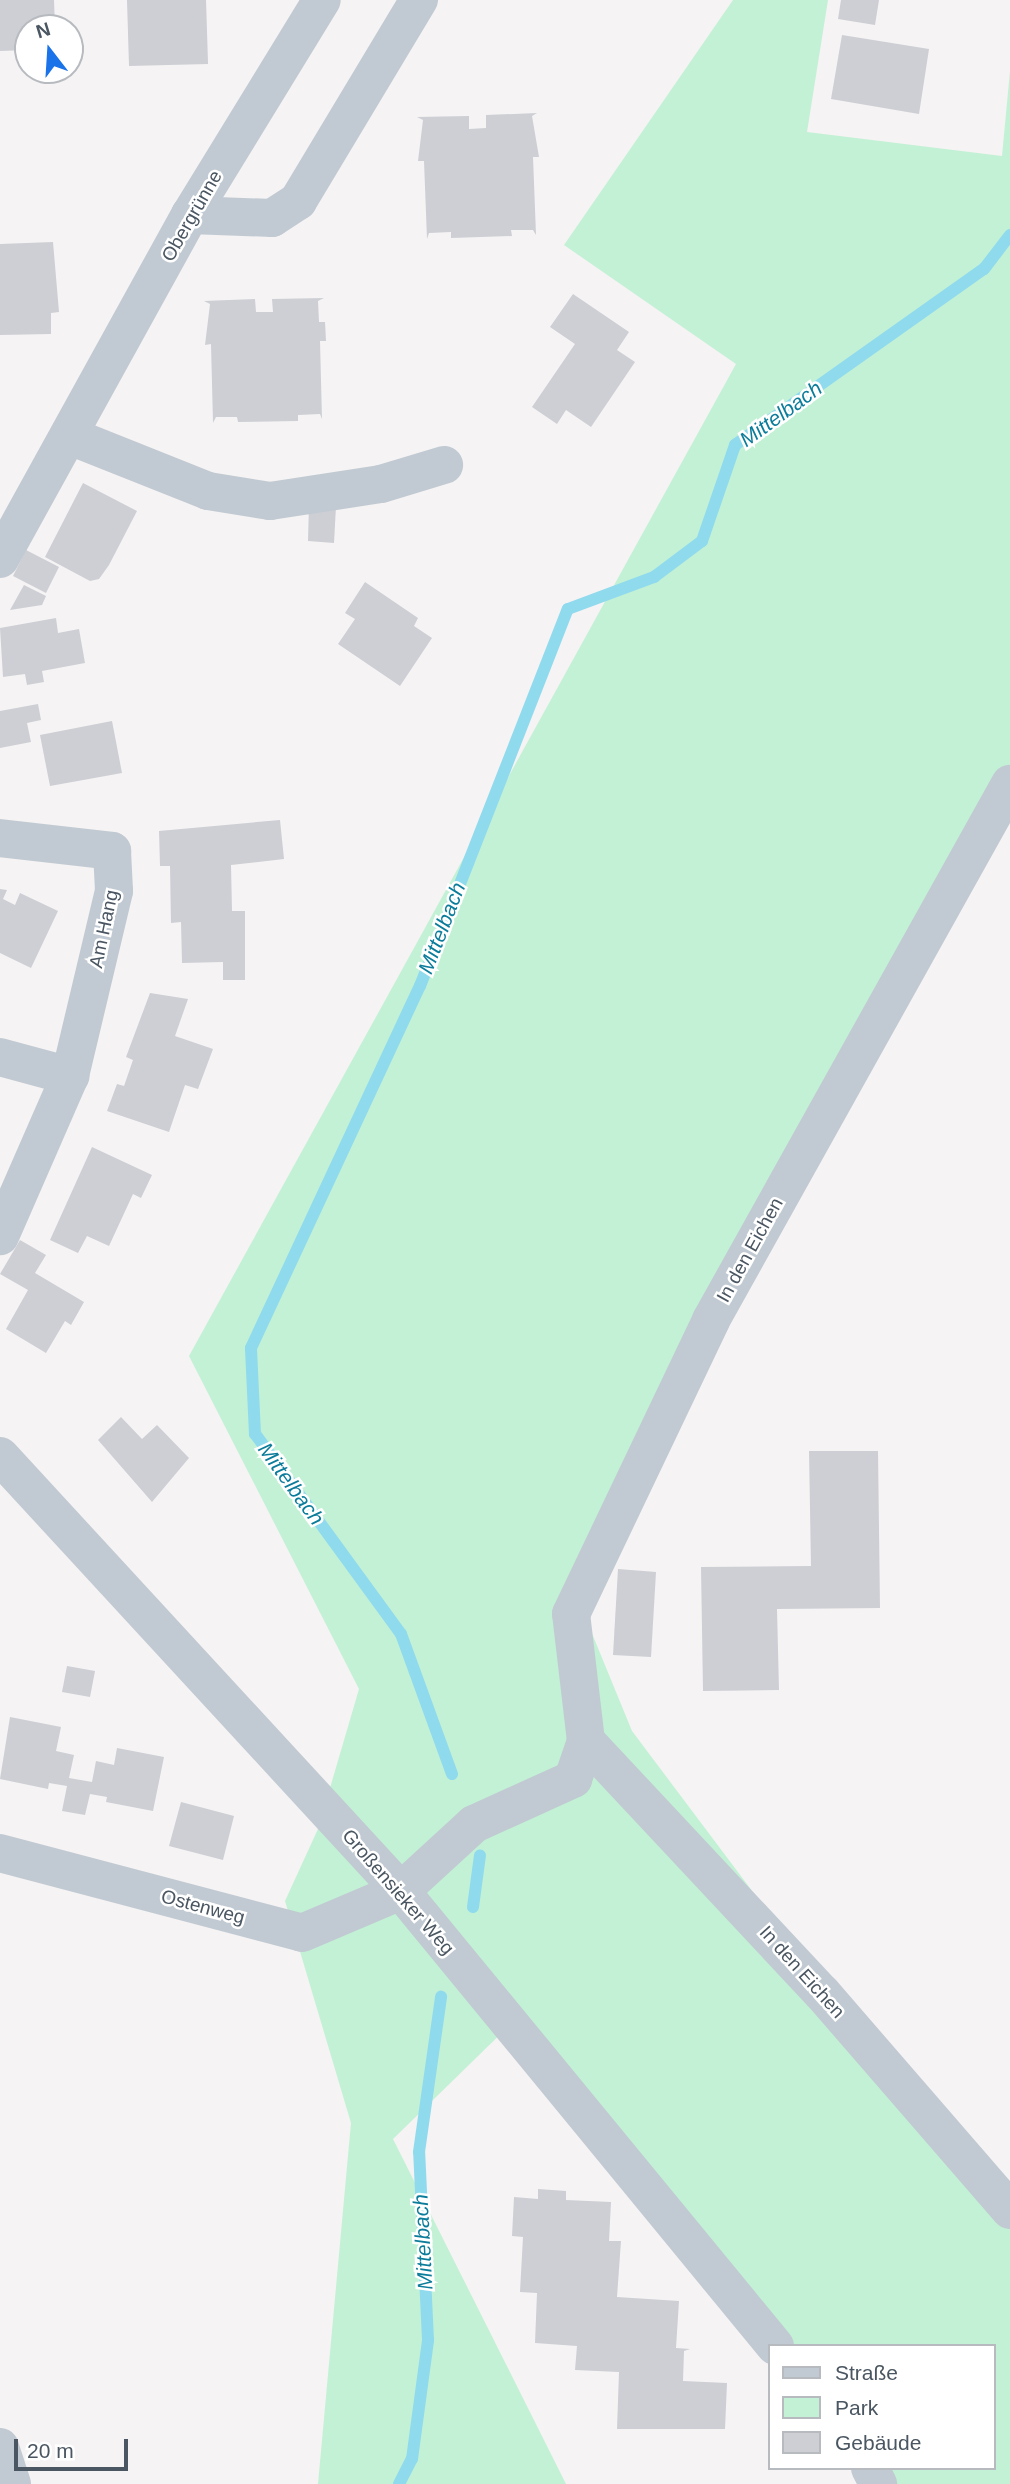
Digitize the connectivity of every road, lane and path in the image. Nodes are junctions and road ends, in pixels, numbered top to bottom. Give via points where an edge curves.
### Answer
1 (322, 0) edge
2 (419, 0) edge
3 (190, 215) junction
4 (70, 436) junction
5 (444, 465) dead end
6 (0, 559) edge
7 (1010, 784) edge
8 (0, 838) edge
9 (0, 1056) edge
10 (69, 1076) junction
11 (0, 1236) edge
12 (0, 1456) edge
13 (586, 1741) junction
14 (0, 1853) edge
15 (401, 1891) junction
16 (1010, 2210) edge
17 (773, 2344) edge
18 (0, 2447) edge
19 (12, 2484) edge

1 - 3 street, Obergrünne
2 - 3 street via 298,201 272,218
3 - 4 street, Obergrünne
4 - 5 street via 208,491 270,500 381,485
4 - 6 street, Obergrünne
7 - 13 street, In den Eichen via 711,1320 571,1614
8 - 10 street, Am Hang via 112,851 114,891
9 - 10 street
10 - 11 street, Am Hang
12 - 15 street, Großensieker Weg
13 - 15 street, In den Eichen via 573,1779 474,1824
13 - 16 street, In den Eichen via 822,1993
14 - 15 street, Ostenweg via 302,1934
15 - 17 street, Großensieker Weg
18 - 19 street

